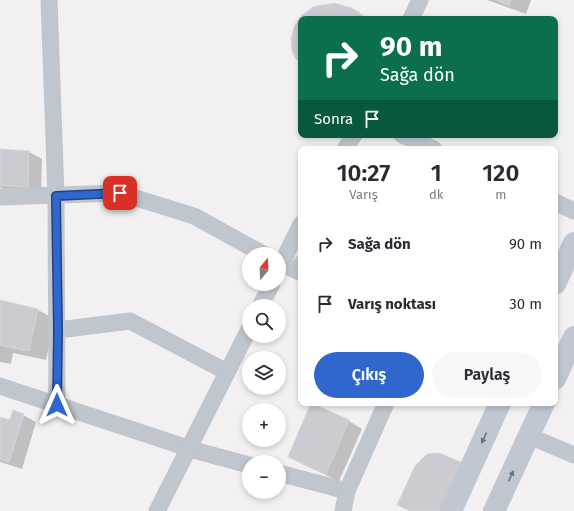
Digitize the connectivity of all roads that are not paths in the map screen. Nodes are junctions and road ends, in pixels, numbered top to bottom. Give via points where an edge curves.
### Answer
1 (48, 0) edge
2 (420, 0) edge
3 (412, 16) edge
4 (409, 138) edge
5 (427, 146) edge
6 (56, 196) junction
7 (0, 197) edge
8 (558, 203) edge
9 (574, 211) edge
10 (298, 230) edge
11 (574, 243) edge
12 (250, 247) edge
13 (286, 253) edge
14 (286, 267) edge
15 (298, 272) edge
16 (558, 278) edge
17 (58, 330) junction
18 (574, 337) edge
19 (242, 343) edge
20 (227, 372) junction
21 (558, 372) edge
22 (0, 386) edge
23 (57, 405) junction
24 (385, 406) edge
25 (499, 406) edge
26 (543, 406) edge
27 (529, 436) junction
28 (188, 449) junction
29 (574, 455) edge
30 (242, 463) edge
31 (286, 475) edge
32 (347, 492) junction
33 (157, 511) edge
34 (343, 511) edge
35 (451, 511) edge
36 (494, 511) edge

1 - 6 street
2 - 3 street
4 - 5 street
6 - 7 street
6 - 12 street via 120,193 194,216
6 - 17 street
8 - 9 street
10 - 13 street
11 - 16 main road
14 - 15 street
17 - 20 street via 130,321
17 - 23 street
18 - 21 main road
19 - 20 street
20 - 28 street
22 - 23 street
23 - 28 street
24 - 32 street
25 -> 35 main road
26 - 27 main road
27 - 29 street
36 -> 27 main road
28 - 30 street
28 - 33 street
31 - 32 street
32 - 34 street

